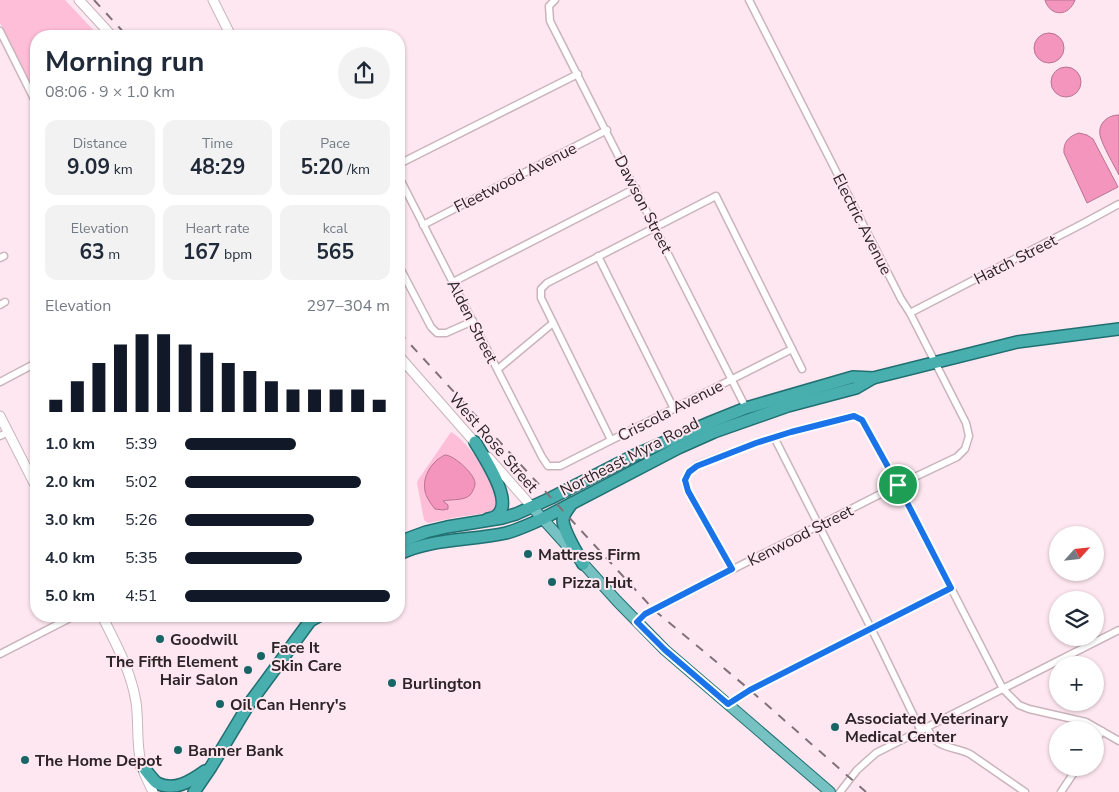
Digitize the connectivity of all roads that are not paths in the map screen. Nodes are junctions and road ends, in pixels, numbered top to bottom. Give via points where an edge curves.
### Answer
1 (79, 0) edge
2 (213, 0) edge
3 (555, 0) edge
4 (749, 0) edge
5 (106, 30) edge
6 (227, 30) edge
7 (0, 31) edge
8 (578, 74) junction
9 (30, 91) edge
10 (607, 130) junction
11 (405, 161) edge
12 (636, 188) junction
13 (406, 191) edge
14 (1119, 204) edge
15 (423, 225) junction
16 (655, 227) junction
17 (598, 256) junction
18 (405, 278) edge
19 (453, 282) junction
20 (910, 313) junction
21 (473, 321) junction
22 (553, 323) junction
23 (1119, 328) edge
24 (792, 349) junction
25 (405, 363) edge
26 (936, 363) junction
27 (30, 366) edge
28 (498, 369) junction
29 (802, 369) dead end
30 (873, 378) junction
31 (732, 379) junction
32 (0, 382) edge
33 (746, 408) junction
34 (674, 409) junction
35 (0, 416) edge
36 (4, 434) edge
37 (774, 437) junction
38 (611, 440) junction
39 (475, 442) junction
40 (966, 449) joint
41 (548, 466) joint
42 (30, 478) edge
43 (898, 485) junction
44 (572, 503) junction
45 (532, 507) junction
46 (542, 519) junction
47 (479, 522) junction
48 (819, 525) junction
49 (405, 540) edge
50 (405, 552) edge
51 (583, 564) junction
52 (732, 569) junction
53 (951, 588) junction
54 (62, 622) edge
55 (105, 622) edge
56 (308, 622) edge
57 (637, 622) junction
58 (871, 628) junction
59 (1119, 630) edge
60 (0, 654) edge
61 (1003, 689) junction
62 (728, 704) junction
63 (1082, 721) edge
64 (924, 729) junction
65 (1104, 732) edge
66 (1119, 741) edge
67 (141, 764) junction
68 (211, 767) junction
69 (1072, 776) edge
70 (153, 792) edge
71 (194, 792) edge
72 (830, 792) edge
73 (840, 792) edge
74 (1025, 792) edge
75 (1061, 792) edge

1 - 5 main road
2 - 6 main road
3 - 8 street, Dawson Street via 549,6 550,21
4 - 20 street, Electric Avenue
7 - 9 street
8 - 10 street, Dawson Street
8 - 11 street
10 - 12 street, Dawson Street
10 - 15 street, Fleetwood Avenue
12 - 16 street, Dawson Street
12 - 19 street
13 - 15 street, Alden Street
14 - 20 street, Hatch Street
15 - 19 street, Alden Street
16 - 17 street
16 - 24 street via 716,196
16 - 31 street, Dawson Street
17 - 22 street via 546,283 541,289 541,298
17 - 34 street
18 - 21 street via 431,328 437,333 446,333
19 - 21 street, Alden Street
20 - 26 street, Electric Avenue
21 - 28 street, Alden Street
22 - 28 street
22 - 38 street
23 - 26 highway, Northeast Myra Road via 1017,342
24 - 29 street
24 - 31 street, Criscola Avenue
25 - 39 main road, West Rose Street
26 - 30 highway, Northeast Myra Road
26 - 40 street, Electric Avenue via 966,423 969,436
27 - 32 street
28 - 41 street, Alden Street
30 - 33 highway, Northeast Myra Road via 853,377
30 - 44 highway, Northeast Myra Road via 856,388 788,406 714,432
31 - 33 street, Dawson Street
31 - 34 street, Criscola Avenue
33 - 45 highway, Northeast Myra Road via 633,456
34 - 38 street, Criscola Avenue
35 - 36 main road
36 - 42 main road
37 - 43 street via 854,416 862,420
37 - 48 street
37 - 52 street via 697,466 685,480
38 - 41 street, Criscola Avenue via 560,466
39 - 45 main road, West Rose Street
39 - 47 highway via 493,472 503,504 496,516
40 - 43 street, Kenwood Street via 957,457
43 - 48 street, Kenwood Street
43 - 53 street
44 - 46 highway, Northeast Myra Road
44 - 51 highway via 563,520
45 - 46 main road, West Rose Street
45 - 47 highway, Northeast Myra Road
46 - 50 highway, Northeast Myra Road via 506,533 427,544
46 - 51 main road, West Rose Street
47 - 49 highway, Northeast Myra Road via 426,532
48 - 52 street, Kenwood Street
48 - 58 street
51 - 57 main road, West Rose Street
52 - 57 street, Kenwood Street via 645,614
53 - 58 street
53 - 61 street
54 - 60 street
55 - 67 main road via 130,676
56 - 68 highway via 249,704
57 - 62 main road, West Rose Street
58 - 62 street
58 - 64 street
59 - 61 street
61 - 63 street via 1019,705
61 - 64 street
62 - 72 main road, West Rose Street
64 - 73 street via 876,753
64 - 74 street via 943,745 970,754
65 - 66 street
67 - 68 highway via 156,782 174,788
67 - 70 main road
68 - 71 highway
69 - 75 street

